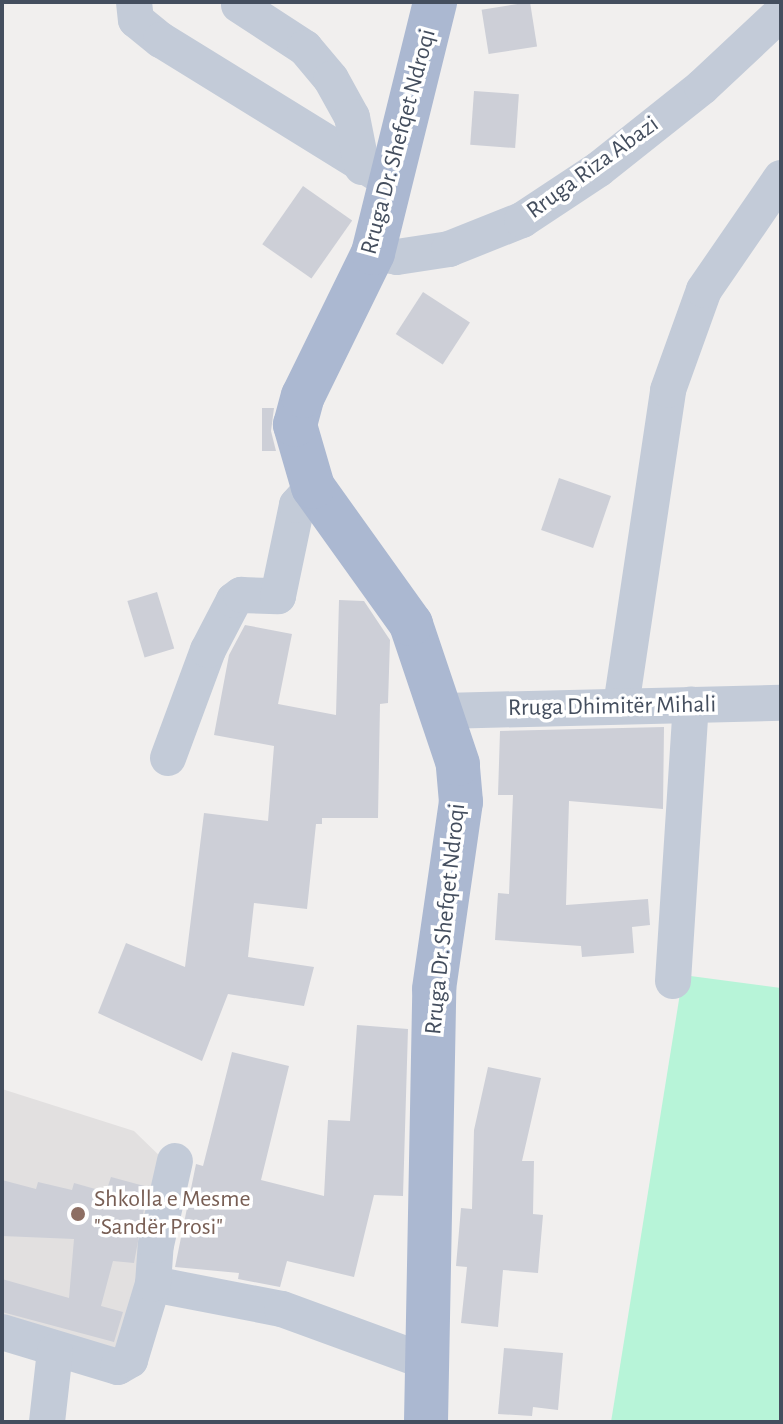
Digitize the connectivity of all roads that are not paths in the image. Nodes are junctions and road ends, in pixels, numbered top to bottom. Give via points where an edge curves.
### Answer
1 (134, 2) edge
2 (435, 2) edge
3 (239, 5) dead end
4 (781, 13) edge
5 (376, 175) junction
6 (781, 178) edge
7 (373, 253) junction
8 (313, 487) junction
9 (781, 703) edge
10 (691, 705) junction
11 (621, 706) junction
12 (443, 711) junction
13 (168, 758) dead end
14 (673, 981) dead end
15 (175, 1161) dead end
16 (153, 1284) junction
17 (2, 1332) edge
18 (55, 1351) junction
19 (427, 1362) junction
20 (47, 1422) edge
21 (426, 1422) edge

1 - 5 street via 136,20 161,40
2 - 5 main road, Rruga Dr. Shefqet Ndroqi
3 - 5 street via 305,48 331,79
4 - 7 street, Rruga Riza Abazi via 668,114 522,220 449,249 397,257
5 - 7 main road, Rruga Dr. Shefqet Ndroqi
6 - 11 street via 704,290 672,377
7 - 8 main road, Rruga Dr. Shefqet Ndroqi via 303,396 295,425
8 - 12 main road, Rruga Dr. Shefqet Ndroqi via 411,624
8 - 13 street via 297,505 278,596 241,595 234,600 208,650
9 - 10 street, Rruga Dhimitër Mihali
10 - 11 street, Rruga Dhimitër Mihali
10 - 14 street
11 - 12 street, Rruga Dhimitër Mihali
12 - 19 main road, Rruga Dr. Shefqet Ndroqi via 458,764 461,802 434,989
15 - 16 street
16 - 18 street via 130,1360 118,1367
16 - 19 street via 282,1309
17 - 18 street
18 - 20 street
19 - 21 main road, Rruga Dr. Shefqet Ndroqi

